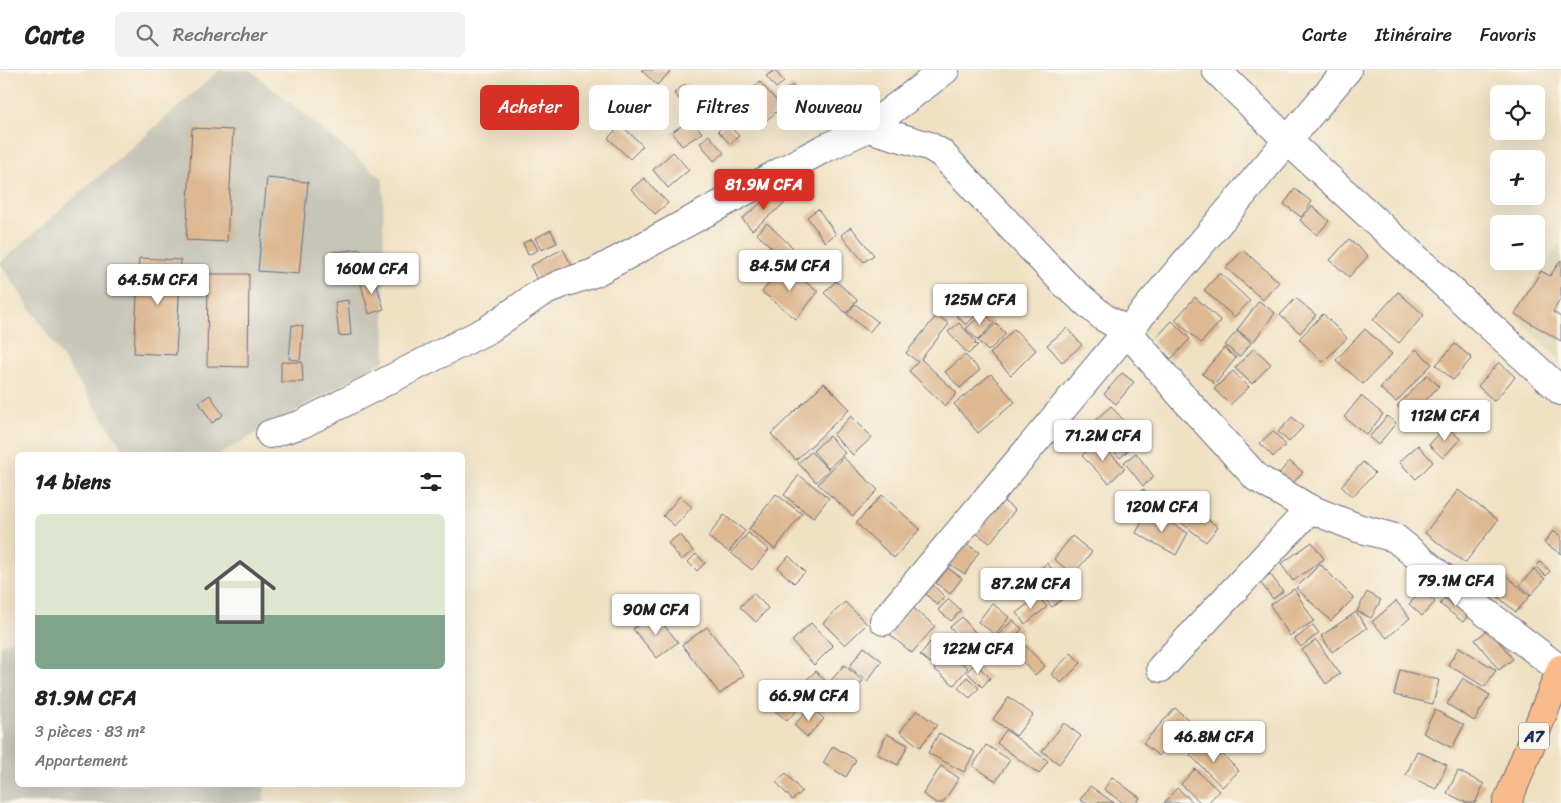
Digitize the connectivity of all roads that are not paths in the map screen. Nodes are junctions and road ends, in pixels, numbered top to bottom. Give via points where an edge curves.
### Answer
1 (945, 70) edge
2 (1216, 70) edge
3 (1347, 70) edge
4 (880, 119) edge
5 (864, 130) edge
6 (875, 130) edge
7 (1287, 140) junction
8 (1127, 331) junction
9 (1561, 391) edge
10 (270, 434) dead end
11 (1310, 509) junction
12 (884, 621) dead end
13 (1160, 668) dead end
14 (1561, 670) edge
15 (1507, 803) edge

1 - 4 street
2 - 7 street
3 - 7 street
5 - 10 street via 594,273 539,294 489,329 302,424
6 - 8 street via 929,146 941,153 1065,284 1103,317
7 - 8 street
7 - 9 street
8 - 11 street via 1257,478
8 - 12 street
11 - 13 street
11 - 14 street via 1395,538
14 - 15 main road, A7

